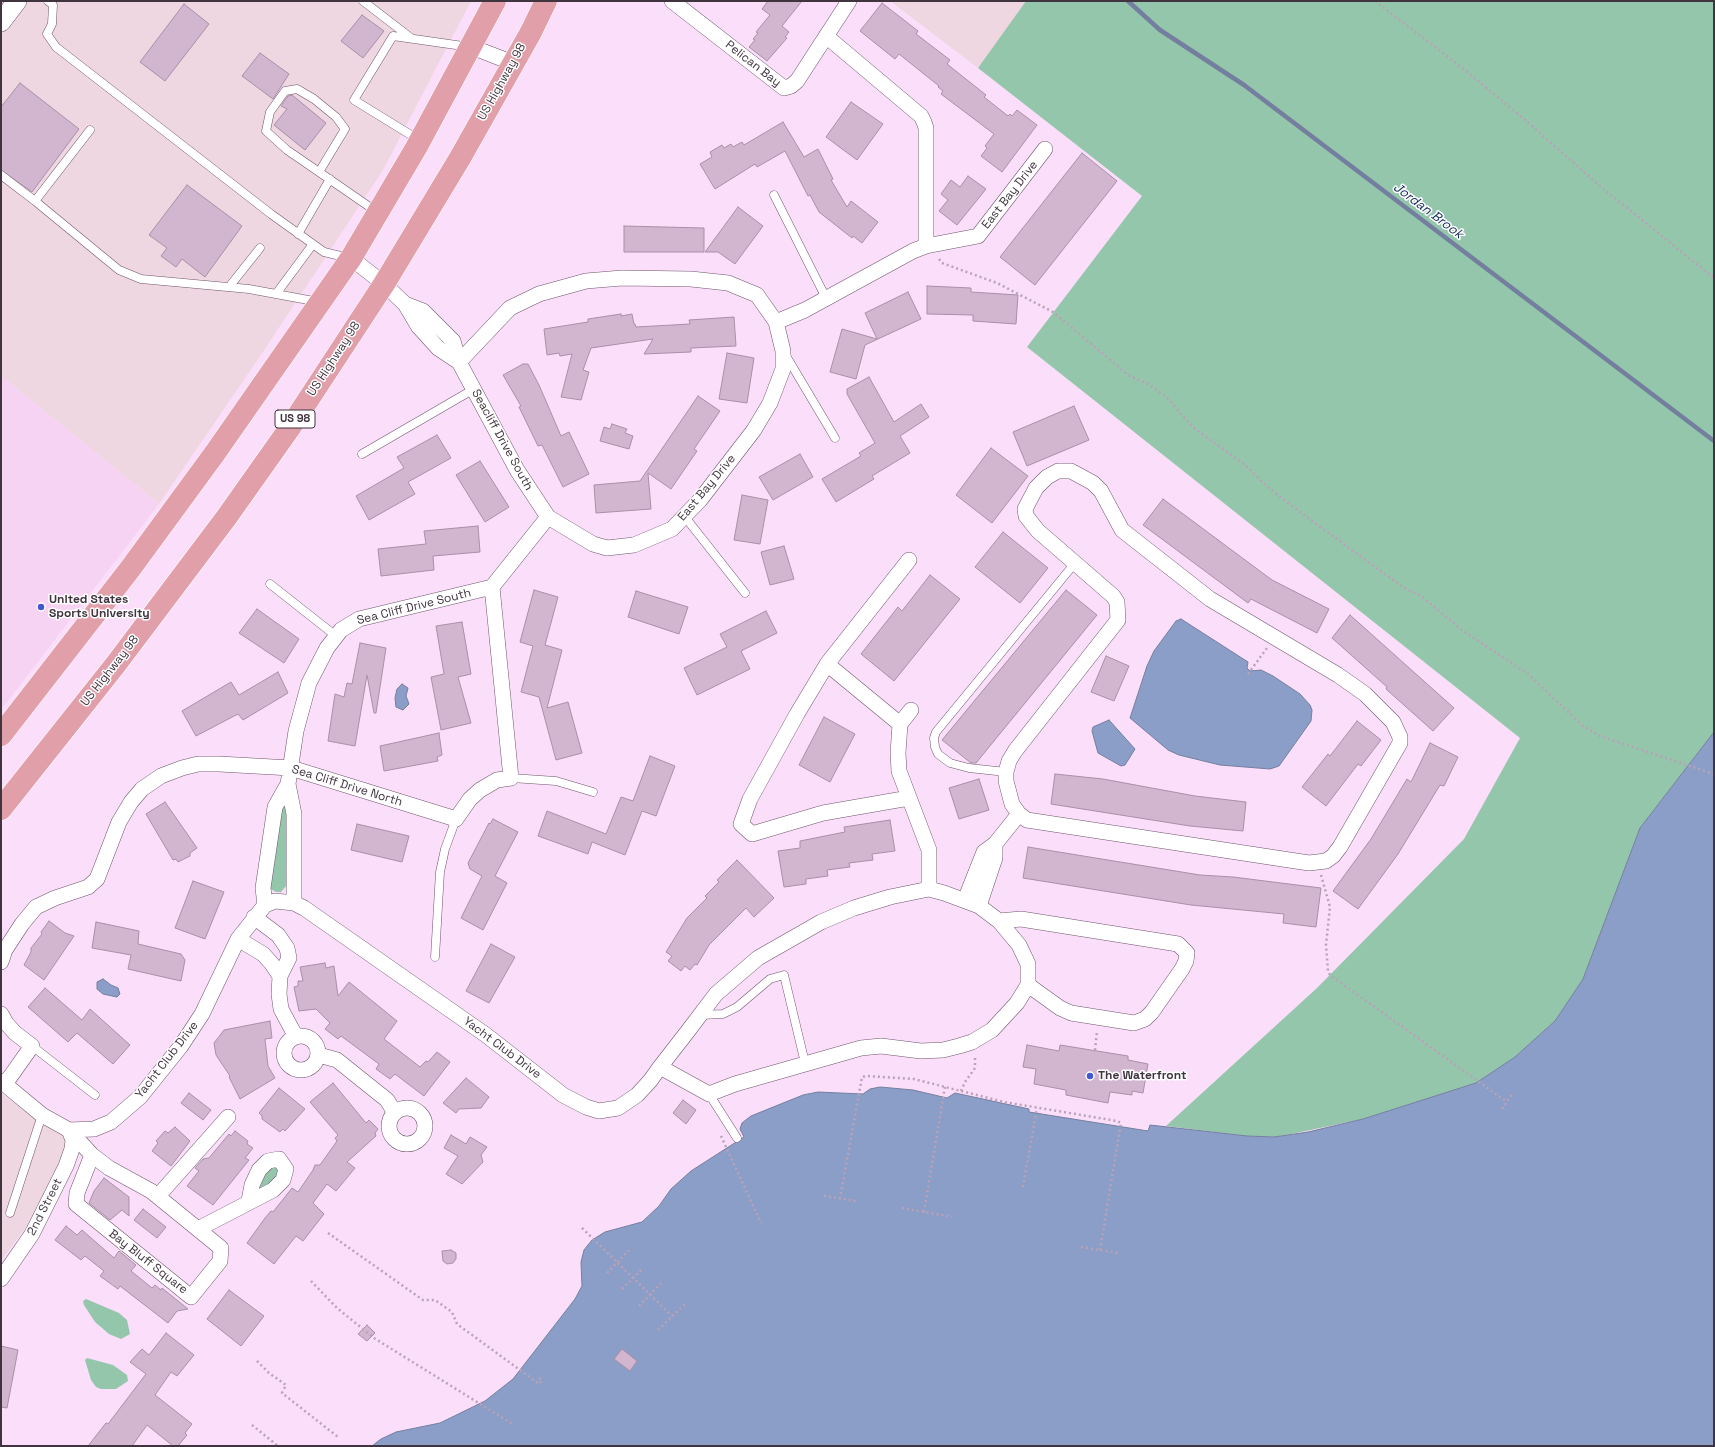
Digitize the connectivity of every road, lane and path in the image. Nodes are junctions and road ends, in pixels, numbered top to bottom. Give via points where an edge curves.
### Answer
1 (17, 1) edge
2 (48, 1) edge
3 (363, 1) edge
4 (495, 1) edge
5 (546, 1) edge
6 (672, 1) edge
7 (849, 1) edge
8 (1375, 1) edge
9 (1, 22) edge
10 (826, 36) junction
11 (412, 39) junction
12 (472, 47) junction
13 (513, 63) junction
14 (90, 130) dead end
15 (420, 141) junction
16 (1045, 149) dead end
17 (319, 172) junction
18 (1, 175) edge
19 (330, 179) junction
20 (774, 196) dead end
21 (35, 202) junction
22 (378, 213) junction
23 (298, 234) junction
24 (313, 244) junction
25 (926, 246) junction
26 (260, 248) dead end
27 (351, 258) junction
28 (1714, 278) edge
29 (384, 284) junction
30 (229, 287) junction
31 (276, 294) junction
32 (826, 298) junction
33 (320, 302) junction
34 (776, 322) junction
35 (783, 351) junction
36 (459, 362) junction
37 (474, 389) junction
38 (835, 438) dead end
39 (362, 454) dead end
40 (548, 517) junction
41 (685, 517) junction
42 (909, 560) dead end
43 (1074, 563) junction
44 (270, 584) dead end
45 (492, 587) junction
46 (745, 593) dead end
47 (336, 636) junction
48 (1262, 654) dead end
49 (827, 664) junction
50 (1248, 674) dead end
51 (911, 710) dead end
52 (900, 724) junction
53 (1, 735) edge
54 (291, 768) junction
55 (1006, 772) junction
56 (1714, 774) edge
57 (511, 778) junction
58 (288, 784) junction
59 (593, 792) dead end
60 (909, 798) junction
61 (1, 809) edge
62 (1019, 814) junction
63 (456, 819) junction
64 (995, 844) junction
65 (1318, 863) junction
66 (928, 889) junction
67 (965, 900) junction
68 (294, 903) junction
69 (265, 905) junction
70 (979, 906) junction
71 (254, 917) junction
72 (999, 921) junction
73 (238, 939) junction
74 (435, 957) dead end
75 (1, 962) edge
76 (280, 976) junction
77 (1028, 985) junction
78 (1, 1014) edge
79 (699, 1016) junction
80 (1099, 1018) junction
81 (296, 1037) junction
82 (972, 1042) junction
83 (32, 1046) junction
84 (1095, 1050) dead end
85 (319, 1055) junction
86 (805, 1063) junction
87 (660, 1067) junction
88 (3, 1082) edge
89 (944, 1086) junction
90 (961, 1091) junction
91 (709, 1094) junction
92 (1512, 1094) dead end
93 (95, 1095) dead end
94 (1507, 1102) junction
95 (1037, 1108) junction
96 (1502, 1109) dead end
97 (396, 1113) dead end
98 (42, 1115) junction
99 (228, 1117) dead end
100 (69, 1130) junction
101 (737, 1138) dead end
102 (726, 1148) dead end
103 (92, 1155) junction
104 (1023, 1187) dead end
105 (158, 1196) junction
106 (824, 1196) dead end
107 (840, 1199) junction
108 (856, 1201) dead end
109 (249, 1202) dead end
110 (902, 1208) dead end
111 (10, 1212) dead end
112 (924, 1212) junction
113 (952, 1217) dead end
114 (761, 1223) dead end
115 (582, 1228) dead end
116 (198, 1229) junction
117 (328, 1233) dead end
118 (1081, 1247) dead end
119 (629, 1250) dead end
120 (1100, 1250) junction
121 (1118, 1253) dead end
122 (643, 1268) dead end
123 (607, 1273) dead end
124 (1, 1279) edge
125 (311, 1281) dead end
126 (661, 1283) dead end
127 (622, 1289) dead end
128 (686, 1303) dead end
129 (640, 1306) dead end
130 (672, 1316) junction
131 (658, 1330) dead end
132 (257, 1361) dead end
133 (537, 1377) dead end
134 (252, 1425) dead end
135 (514, 1425) dead end
136 (338, 1438) dead end
137 (278, 1446) edge

1 - 9 street
2 - 23 lane via 53,5 52,24 47,34 56,47
3 - 11 lane
4 - 12 main road
5 - 13 main road, US Highway 98 / US 98
6 - 10 street, Pelican Bay via 784,88 797,81
7 - 10 street, Pelican Bay
8 - 28 path via 1456,63
10 - 25 street via 921,116 924,122
11 - 12 lane
11 - 15 lane via 393,36 354,100
12 - 13 street
12 - 15 main road
13 - 29 main road, US Highway 98 / US 98
14 - 21 lane
15 - 22 main road
16 - 25 street, East Bay Drive via 978,236
17 - 17 lane via 345,129 336,116 314,99 297,89 285,91 270,112 266,131 287,150
17 - 19 lane
18 - 21 lane
19 - 22 lane
19 - 23 lane
20 - 32 lane
21 - 30 lane via 119,270 141,279
22 - 27 main road
23 - 24 lane
24 - 27 lane via 324,252
24 - 31 lane
25 - 32 street, East Bay Drive
25 - 56 path via 942,263 997,283 1053,312 1128,375 1150,385 1167,398 1194,428 1245,465 1270,489 1300,512 1383,573 1421,596 1462,630 1528,674 1583,726 1600,736
26 - 30 lane
27 - 29 street, Seacliff Drive South
27 - 33 main road
29 - 36 street, Seacliff Drive South via 405,304 423,311 453,341
29 - 61 main road, US Highway 98 / US 98 via 226,518 116,664
30 - 31 lane
31 - 33 lane
32 - 34 street, East Bay Drive
33 - 53 main road via 130,569
34 - 35 street, East Bay Drive
34 - 36 street, East Bay Drive via 757,295 728,283 691,279 622,278 586,281 539,294 510,308
35 - 38 lane
35 - 41 street, East Bay Drive via 783,368 770,403 754,430
36 - 37 street, Seacliff Drive South
37 - 39 lane
37 - 40 street, Seacliff Drive South via 517,470
40 - 41 street, East Bay Drive via 593,544 607,548 645,542 672,529
40 - 45 street
41 - 46 lane
42 - 49 street
43 - 55 street via 1113,596 1117,602 1118,620 1015,751
43 - 55 lane via 936,732 934,738 934,747 938,754 950,763
43 - 65 street via 1038,531 1026,516 1026,509 1036,488 1058,471 1072,471 1093,483 1101,491 1122,530 1129,536 1210,599 1338,675 1365,694 1393,722 1400,737 1400,744 1340,847 1333,856
44 - 47 lane
45 - 47 street, Sea Cliff Drive South via 359,619
45 - 57 street
47 - 54 street, Sea Cliff Drive South via 309,683 296,731
48 - 50 path
49 - 52 street
49 - 60 street via 750,799 741,824 752,834 823,813
51 - 52 street
52 - 60 street via 899,771
54 - 58 street, Sea Cliff Drive South
54 - 63 street, Sea Cliff Drive North
54 - 75 street, Sea Cliff Drive North via 198,764 161,776 142,789 130,802 119,822 97,879 88,886 36,908 22,924
55 - 62 street via 1012,804
57 - 59 lane via 556,780
57 - 63 street via 497,780 480,790
58 - 68 street, Sea Cliff Drive North via 294,814
58 - 69 street, Sea Cliff Drive North via 275,806 263,888
60 - 66 street via 929,850
62 - 64 street
62 - 65 street via 1027,820
63 - 74 lane via 440,872
64 - 67 street via 984,852
64 - 70 street via 995,858
65 - 94 path via 1330,907 1326,945 1328,971 1336,980
66 - 67 street, Yacht Club Drive
66 - 79 street, Yacht Club Drive via 854,908 789,939 752,963 716,994
67 - 70 street, Yacht Club Drive
68 - 69 street, Yacht Club Drive via 275,901
68 - 87 street, Yacht Club Drive via 486,1035 563,1095 586,1107 598,1111 624,1105 637,1095
69 - 71 street, Yacht Club Drive
70 - 72 street, Yacht Club Drive
71 - 73 street, Yacht Club Drive
71 - 76 street via 278,935 287,948 288,963
72 - 77 street, Yacht Club Drive via 1019,945 1028,964
72 - 80 street via 1021,919 1178,944 1183,948 1187,954 1182,969 1145,1019 1134,1023
73 - 76 street via 263,954
73 - 100 street, Yacht Club Drive via 193,1030 140,1097 103,1126
76 - 81 street via 281,1009
77 - 80 street via 1060,1008
77 - 82 street via 1017,1003 992,1030
78 - 83 street via 14,1033
79 - 86 lane via 723,1014 737,1007 770,979 784,975
79 - 87 street, Yacht Club Drive
80 - 84 path
81 - 85 street via 307,1037 312,1040
81 - 85 street via 290,1040 284,1049 286,1060 293,1069 304,1071 310,1068
82 - 86 street via 943,1050 921,1051 881,1046 861,1048
82 - 90 path via 975,1068
83 - 88 street
83 - 93 lane
85 - 97 street via 337,1060 387,1100
86 - 91 street
87 - 91 street
88 - 98 street
89 - 90 path
89 - 107 path via 914,1079 862,1077
89 - 112 path
90 - 95 path
91 - 101 lane
92 - 94 path
94 - 96 path
95 - 104 path
95 - 120 path via 1117,1121 1120,1124
98 - 100 street
98 - 111 lane
99 - 105 street
100 - 103 street
100 - 124 street, 2nd Street via 73,1140 66,1166 32,1234
102 - 114 path
103 - 105 street via 109,1168
103 - 116 street, Bay Bluff Square via 77,1193 76,1204 191,1297 220,1261 221,1248
105 - 116 street
106 - 107 path
107 - 108 path
109 - 116 street
110 - 112 path
112 - 113 path
115 - 130 path
117 - 133 path via 423,1300 435,1300 452,1312 457,1324 539,1384 542,1380
118 - 120 path
119 - 123 path
120 - 121 path
122 - 127 path
125 - 135 path via 337,1308 374,1338
126 - 129 path
128 - 130 path
130 - 131 path
132 - 136 path via 286,1385 282,1393
134 - 137 path

